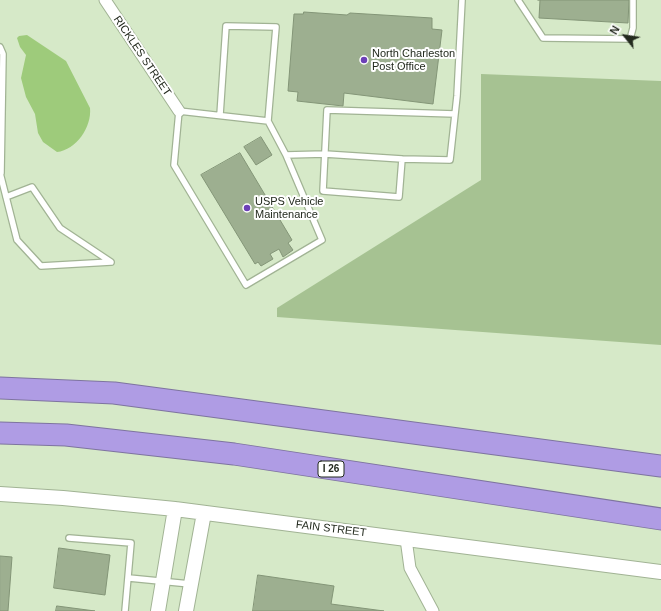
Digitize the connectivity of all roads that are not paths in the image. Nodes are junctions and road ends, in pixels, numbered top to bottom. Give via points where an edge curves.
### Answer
1 (106, 0) edge
2 (462, 0) edge
3 (518, 0) edge
4 (633, 0) edge
5 (0, 47) edge
6 (179, 111) junction
7 (455, 114) junction
8 (220, 115) junction
9 (268, 121) junction
10 (325, 154) junction
11 (286, 155) junction
12 (402, 159) junction
13 (1, 173) edge
14 (6, 197) junction
15 (0, 388) edge
16 (0, 433) edge
17 (661, 466) edge
18 (0, 494) edge
19 (175, 509) junction
20 (204, 513) junction
21 (661, 519) edge
22 (69, 538) dead end
23 (406, 539) junction
24 (661, 572) edge
25 (129, 578) junction
26 (163, 581) junction
27 (191, 584) junction
28 (125, 611) edge
29 (158, 611) edge
30 (186, 611) edge
31 (433, 611) edge

1 - 6 street, RICKLES STREET
2 - 7 lane
3 - 4 lane via 543,38 630,39 633,28
5 - 13 lane via 3,54
6 - 8 lane
6 - 11 lane via 174,165 246,285 322,240
7 - 10 lane via 327,110
7 - 12 lane via 450,160
8 - 9 lane
8 - 9 lane via 226,26 276,27
9 - 11 lane
10 - 11 lane
10 - 12 lane
10 - 12 lane via 323,191 399,197
13 - 14 lane
14 - 14 lane via 17,240 41,266 112,262 60,228 32,186
15 - 17 highway via 114,393
16 - 21 highway, I 26 via 66,435 234,454
18 - 19 street, FAIN STREET
19 - 20 street, FAIN STREET
19 - 26 street
20 - 23 street, FAIN STREET
20 - 27 street
22 - 25 lane via 131,543
23 - 24 street, FAIN STREET
23 - 31 street via 410,568
25 - 26 lane
25 - 28 lane
26 - 27 lane
26 - 29 street
27 - 30 street

